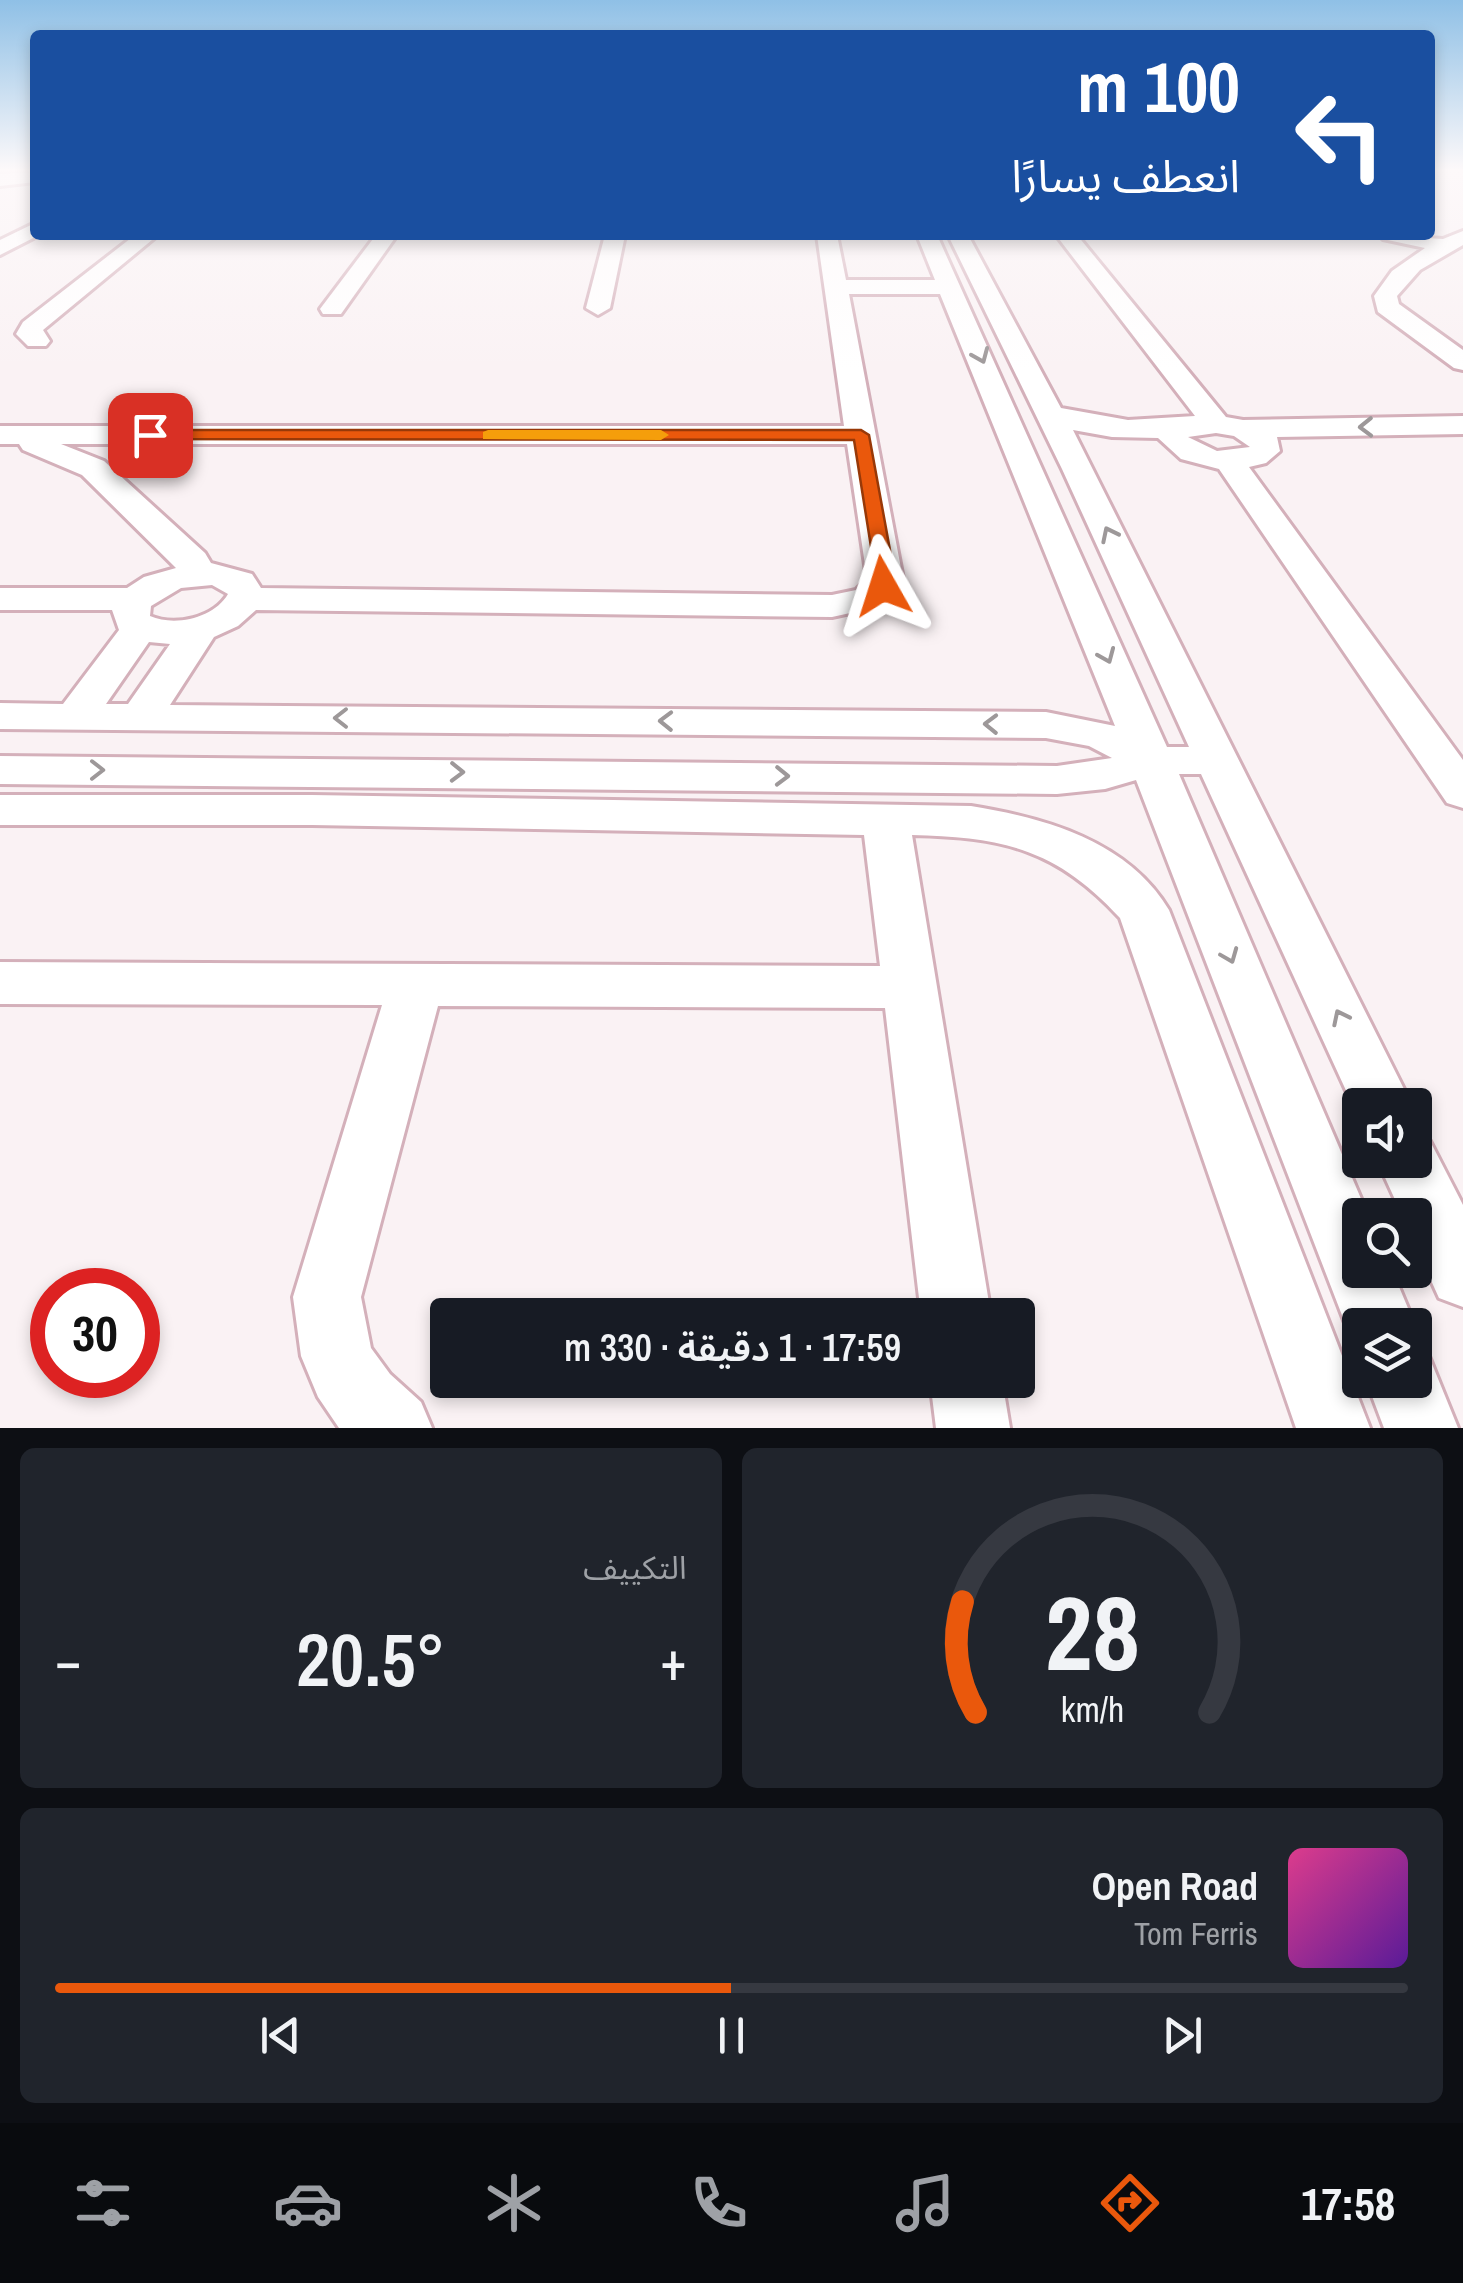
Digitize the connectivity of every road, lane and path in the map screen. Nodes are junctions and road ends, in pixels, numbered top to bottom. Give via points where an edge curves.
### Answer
1 (142, 240) edge
2 (383, 240) edge
3 (613, 240) edge
4 (828, 240) edge
5 (929, 240) edge
6 (960, 240) edge
7 (1070, 240) edge
8 (1454, 242) edge
9 (948, 282) junction
10 (834, 283) junction
11 (598, 308) dead end
12 (332, 309) dead end
13 (37, 341) dead end
14 (1463, 362) edge
15 (1047, 413) junction
16 (1463, 426) edge
17 (3, 435) edge
18 (150, 435) junction
19 (861, 435) junction
20 (1184, 440) junction
21 (1238, 441) junction
22 (1463, 448) edge
23 (92, 468) junction
24 (1078, 469) junction
25 (196, 575) junction
26 (0, 599) edge
27 (248, 599) junction
28 (138, 613) junction
29 (200, 630) junction
30 (84, 704) junction
31 (150, 705) junction
32 (0, 716) edge
33 (390, 718) junction
34 (1216, 760) junction
35 (1150, 761) junction
36 (0, 770) edge
37 (371, 770) junction
38 (1463, 793) edge
39 (0, 810) edge
40 (886, 819) junction
41 (0, 983) edge
42 (416, 985) junction
43 (910, 987) junction
44 (1374, 1088) edge
45 (1417, 1178) edge
46 (1463, 1275) edge
47 (954, 1298) edge
48 (1373, 1308) edge
49 (968, 1398) edge
50 (1409, 1398) edge
51 (395, 1428) edge
52 (972, 1428) edge
53 (1333, 1428) edge
54 (1421, 1428) edge

1 - 13 street via 32,327
2 - 12 street
3 - 11 street
4 - 10 street
5 - 9 street
6 - 15 street
7 - 21 street
8 - 14 street via 1405,271 1383,298
9 - 10 street
9 -> 35 street
10 - 19 street
15 - 20 street via 1075,424
15 - 24 street
16 -> 21 street
17 - 18 street
17 - 23 street
18 - 19 street
18 - 23 street
19 - 27 street via 885,579 878,592 859,602
20 - 21 street
20 - 24 street
21 - 22 street
21 - 38 street
23 - 25 street via 192,561
34 -> 24 street
25 - 27 street via 242,582
25 - 28 street via 155,586
26 - 28 street
27 - 29 street via 222,622
28 - 29 street via 156,632
28 - 30 street
29 - 31 street
30 - 31 street
30 - 32 street
33 -> 31 street
35 -> 33 street via 1102,736 1046,725
33 - 37 street
34 - 35 street
44 -> 34 street
37 -> 35 street via 1057,780
35 -> 48 street
36 -> 37 street
39 - 40 street
40 - 43 street
40 - 53 street via 971,820 1022,829 1098,866 1142,910
41 - 42 street
42 - 43 street
42 - 51 street via 327,1298 329,1337 342,1373 366,1406
43 - 47 street
45 - 46 street
49 - 52 street
50 - 54 street

